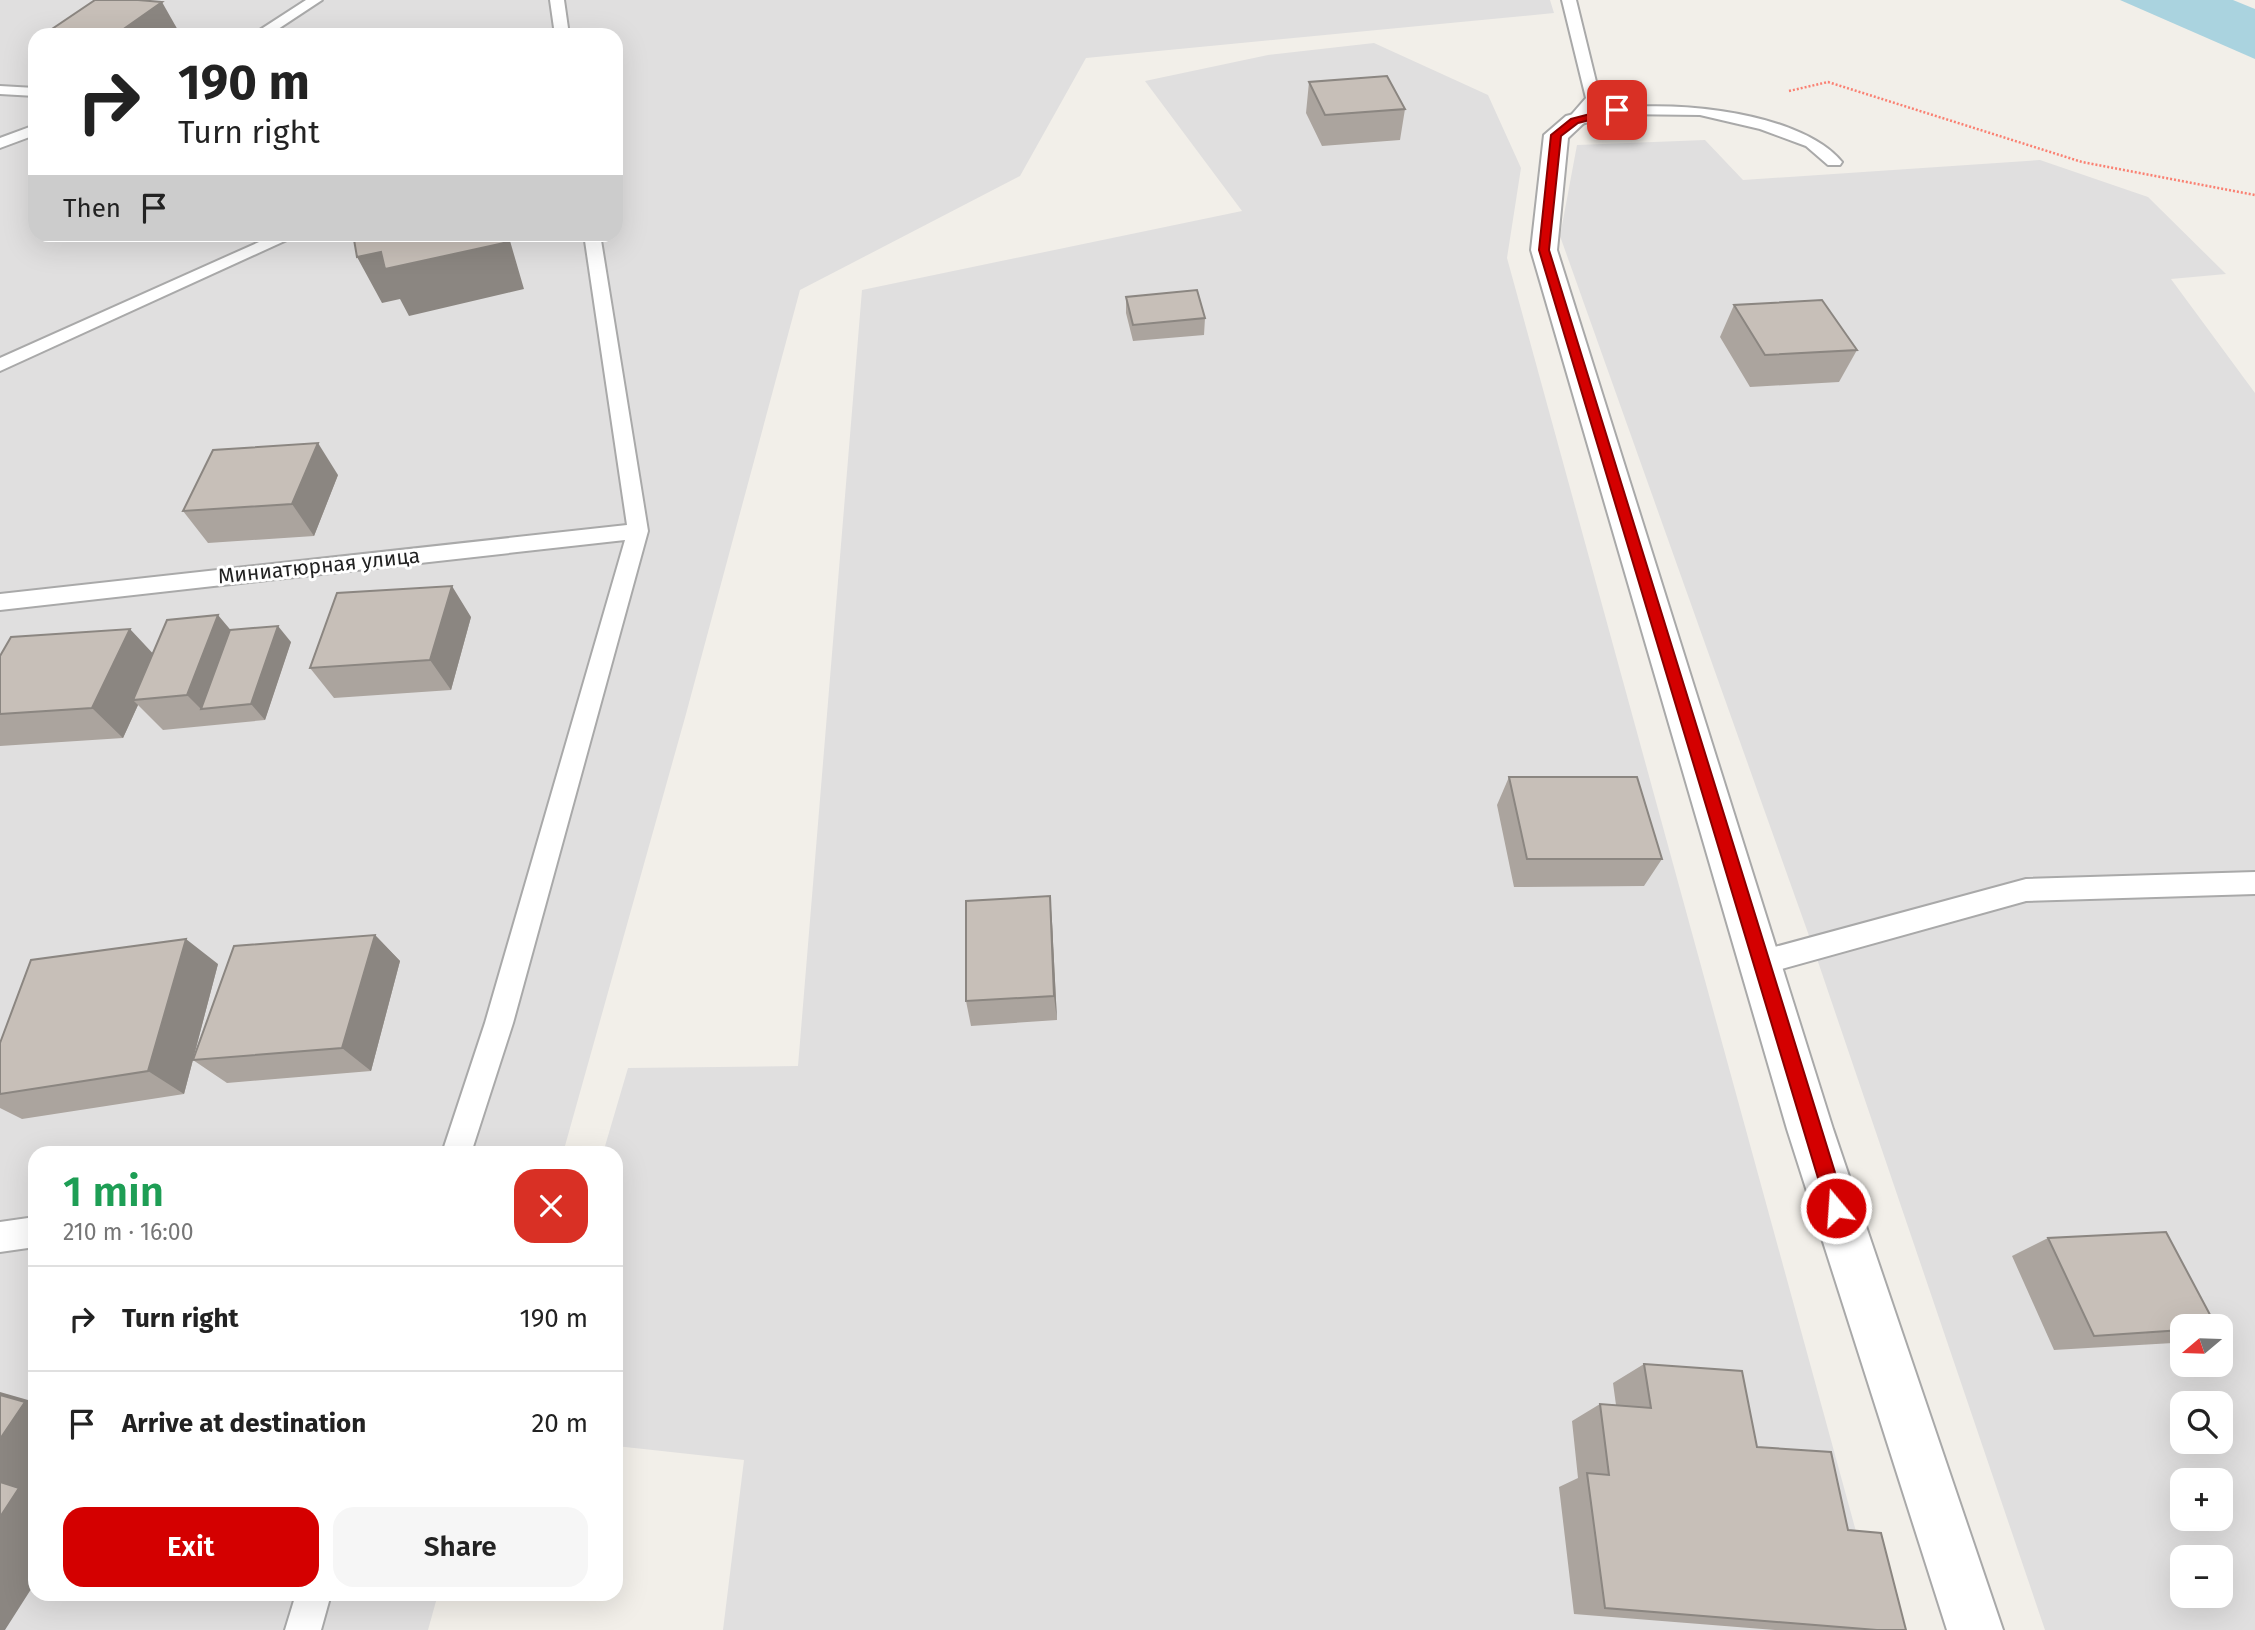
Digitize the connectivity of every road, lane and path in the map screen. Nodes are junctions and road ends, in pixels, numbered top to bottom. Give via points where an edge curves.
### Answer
1 (315, 0) edge
2 (557, 0) edge
3 (1569, 0) edge
4 (270, 28) edge
5 (561, 28) edge
6 (0, 90) edge
7 (1789, 91) dead end
8 (28, 92) edge
9 (1574, 121) junction
10 (28, 133) edge
11 (0, 143) edge
12 (1834, 162) dead end
13 (2255, 195) edge
14 (274, 242) edge
15 (593, 242) edge
16 (0, 366) edge
17 (638, 531) junction
18 (0, 602) edge
19 (2255, 883) edge
20 (1760, 963) junction
21 (458, 1146) edge
22 (28, 1233) edge
23 (0, 1237) edge
24 (312, 1601) edge
25 (303, 1630) edge
26 (1975, 1630) edge

1 - 4 lane
2 - 5 lane
3 - 9 lane via 1593,98
6 - 8 lane
7 - 13 path via 1828,82 2082,162
9 - 12 lane via 1617,110 1700,111 1764,125 1811,143
9 - 20 street via 1556,135 1544,250
10 - 11 lane
14 - 16 lane
15 - 17 lane
17 - 18 lane, Миниатюрная улица
17 - 21 lane via 499,1023
19 - 20 lane via 2026,890
20 - 26 street
22 - 23 lane
24 - 25 lane

